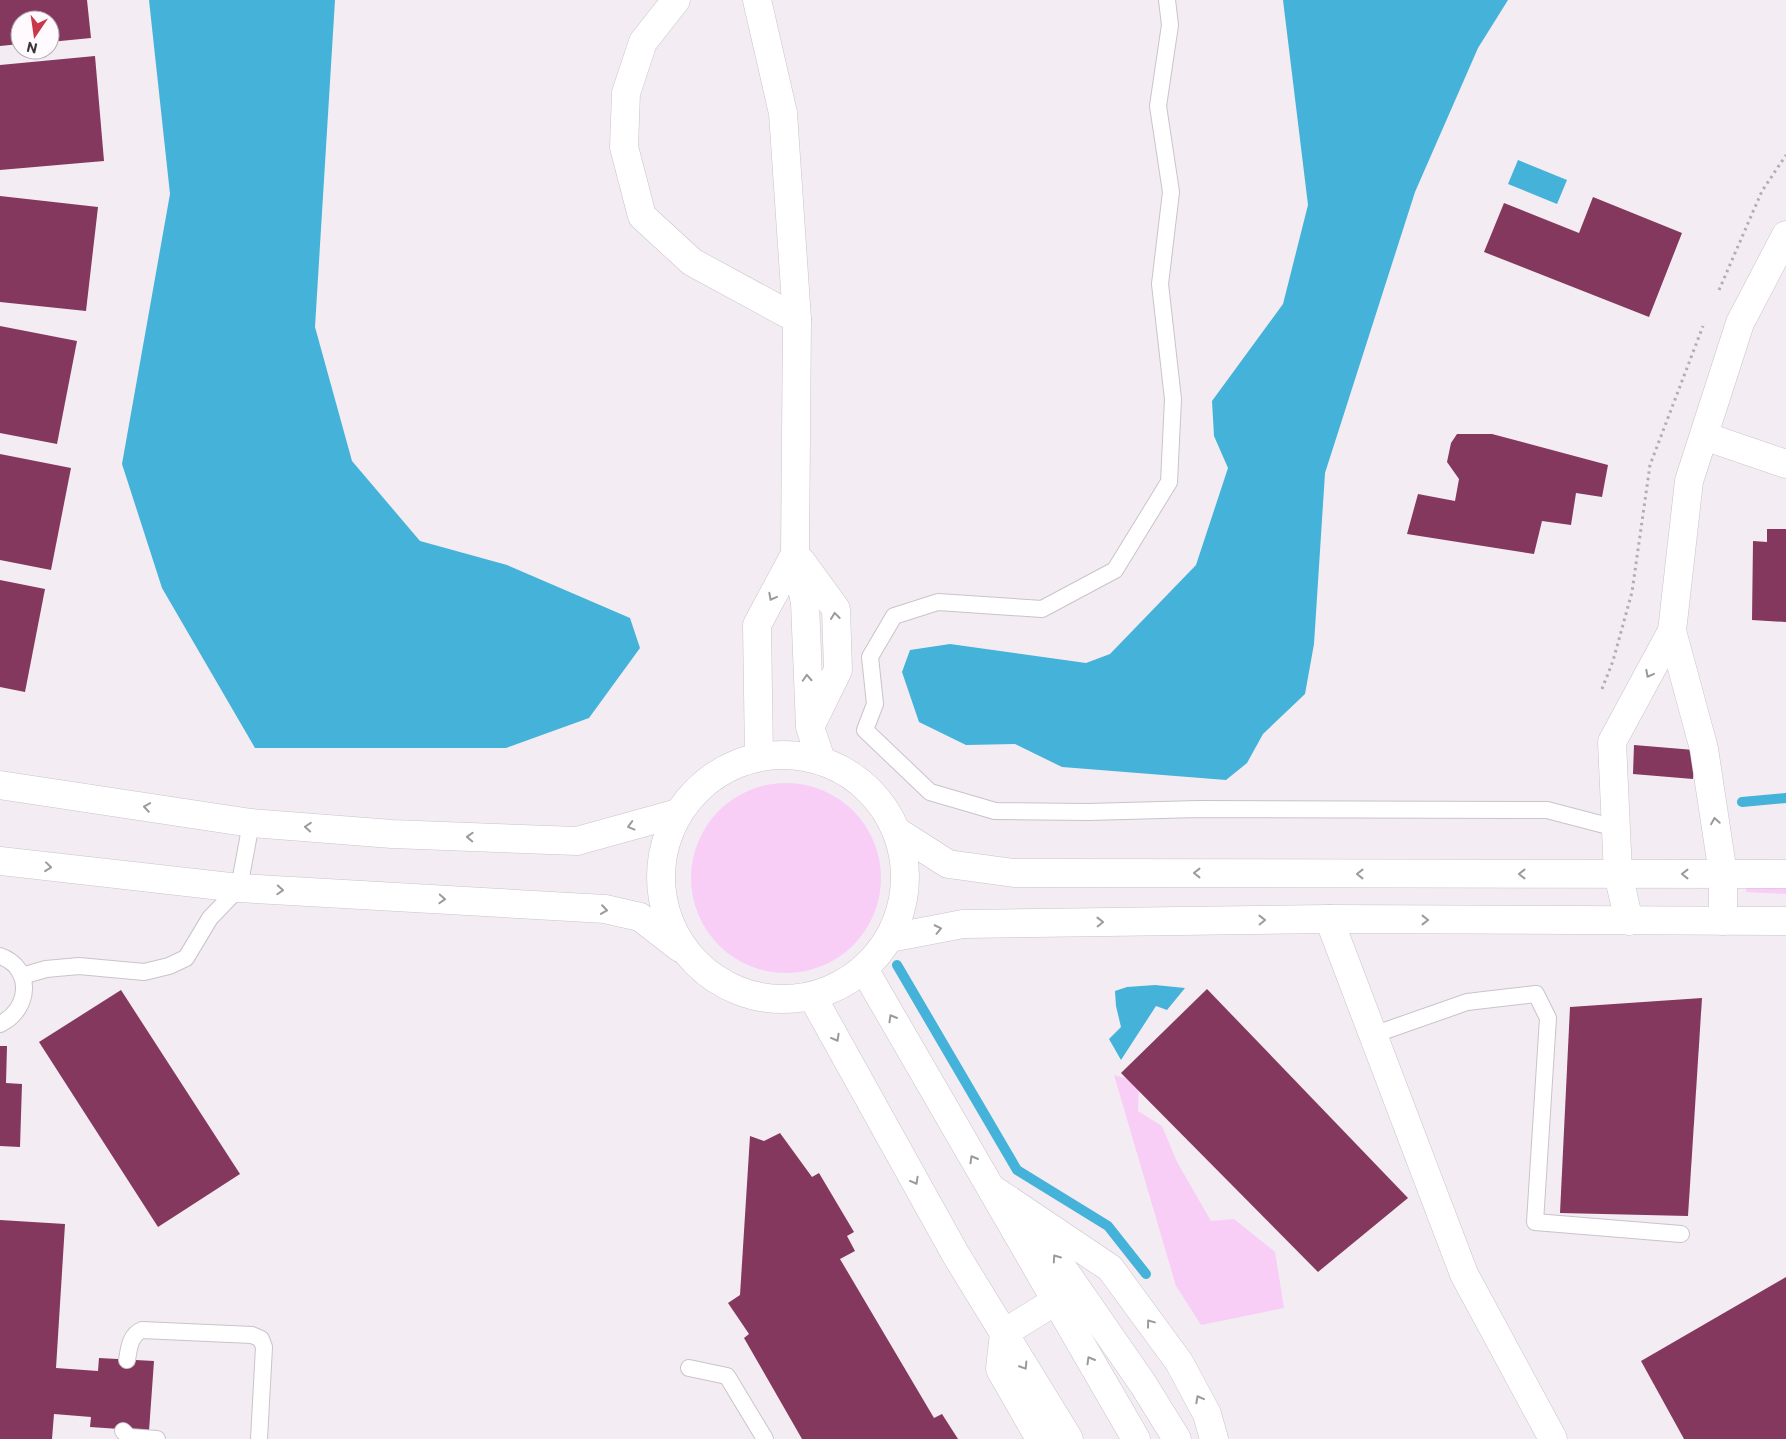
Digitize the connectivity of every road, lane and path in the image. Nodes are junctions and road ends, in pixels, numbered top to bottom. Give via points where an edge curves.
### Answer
1 (676, 0) edge
2 (757, 0) edge
3 (1167, 0) edge
4 (1786, 235) edge
5 (797, 320) junction
6 (1704, 436) junction
7 (1786, 464) edge
8 (795, 554) junction
9 (1672, 631) junction
10 (758, 757) junction
11 (821, 760) junction
12 (0, 785) edge
13 (678, 813) junction
14 (251, 823) junction
15 (1616, 828) junction
16 (898, 832) junction
17 (0, 861) edge
18 (1618, 874) junction
19 (1723, 874) junction
20 (1786, 874) edge
21 (239, 888) junction
22 (1329, 920) junction
23 (1629, 921) junction
24 (1723, 921) junction
25 (1786, 922) edge
26 (890, 938) junction
27 (688, 954) junction
28 (0, 956) edge
29 (864, 969) junction
30 (22, 976) junction
31 (812, 996) junction
32 (0, 1024) edge
33 (1373, 1035) junction
34 (990, 1187) junction
35 (1022, 1210) junction
36 (1681, 1234) dead end
37 (1110, 1268) junction
38 (1066, 1294) junction
39 (1004, 1333) junction
40 (127, 1360) dead end
41 (689, 1368) dead end
42 (123, 1430) dead end
43 (157, 1439) edge
44 (259, 1439) edge
45 (765, 1439) edge
46 (1040, 1439) edge
47 (1069, 1439) edge
48 (1136, 1439) edge
49 (1177, 1439) edge
50 (1214, 1439) edge
51 (1553, 1439) edge

1 - 5 street via 643,42 626,93 624,147 642,216 692,262
2 - 5 street via 783,113
3 - 15 lane via 1170,25 1158,106 1171,192 1160,284 1173,399 1168,482 1115,570 1042,609 938,602 894,616 870,657 875,704 865,730 930,792 995,811 1547,810
4 - 6 street via 1740,323
5 - 8 street
6 - 7 street
6 - 9 street via 1689,481
8 -> 10 street via 757,625
11 -> 8 street via 810,727 838,670 836,609
9 -> 15 street via 1612,742
19 -> 9 street via 1704,749
10 - 11 street via 790,754
10 - 13 street via 727,768 699,787
11 - 16 street via 853,776 880,801
14 -> 12 street
13 -> 14 street via 577,841 392,834
13 - 27 street via 663,848 660,886 669,922
14 - 21 lane
15 - 18 street
18 -> 16 street via 1014,873 948,864
16 - 26 street via 906,868 904,905
17 -> 21 street
19 -> 18 street
18 - 23 street
19 - 20 street
19 - 24 street
21 -> 27 street via 606,909 640,916
21 - 30 lane via 210,918 186,958 169,966 144,972 79,966 46,969
22 -> 23 street
26 -> 22 street via 963,924
22 - 33 street
23 - 24 street
24 - 25 street
26 - 29 street
27 - 31 street via 735,990 773,998
28 - 30 lane via 16,966
29 - 31 street via 840,986
34 -> 29 street
30 - 32 lane via 23,999 18,1011
31 -> 39 street via 956,1255
33 - 36 lane via 1467,1002 1536,994 1548,1018 1535,1222
33 - 51 street via 1464,1274
34 - 35 street
34 - 38 street
35 - 37 street
38 -> 35 street
37 - 38 street
50 -> 37 street via 1207,1414 1179,1362
38 - 39 street
48 -> 38 street
38 - 49 street via 1143,1384
39 - 46 street via 1000,1369
39 -> 47 street
40 - 44 lane via 130,1342 135,1333 142,1330 252,1335 261,1339 264,1347
41 - 45 lane via 727,1376
42 - 43 lane via 129,1436

